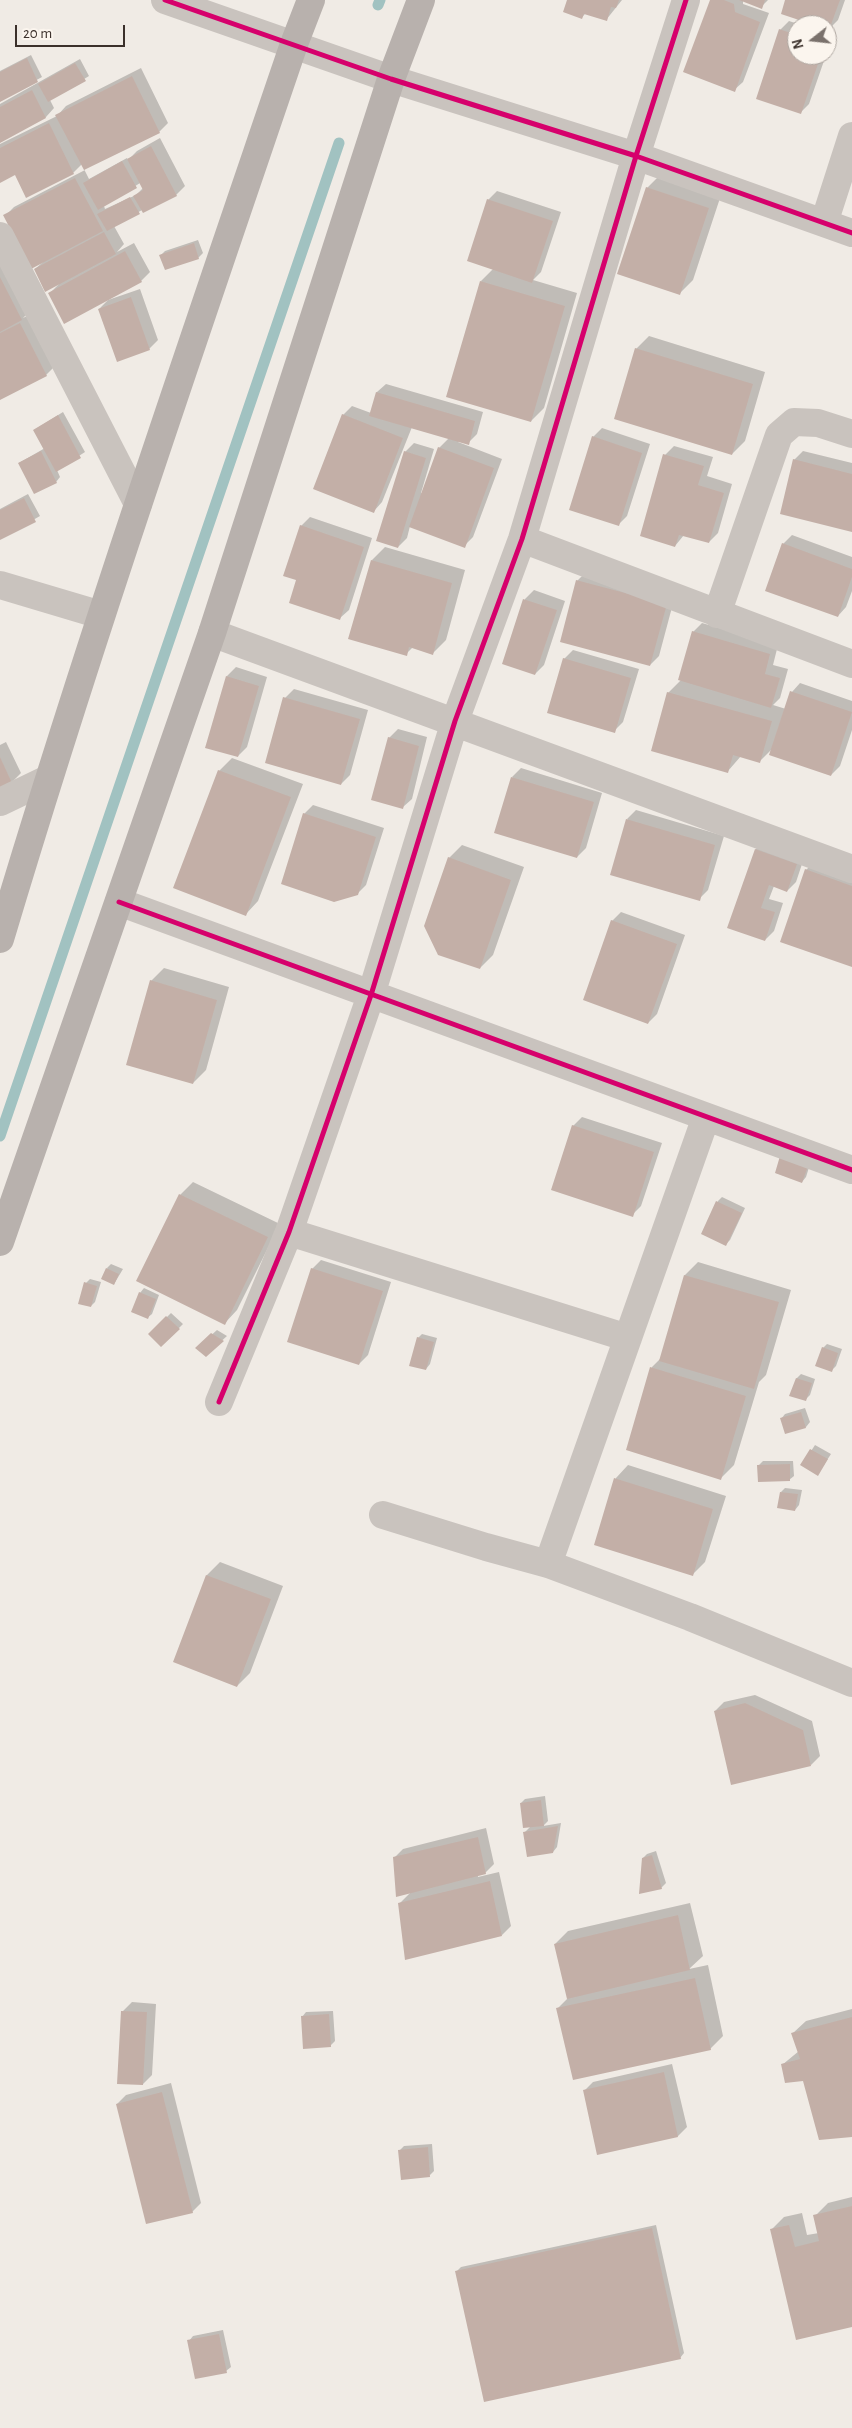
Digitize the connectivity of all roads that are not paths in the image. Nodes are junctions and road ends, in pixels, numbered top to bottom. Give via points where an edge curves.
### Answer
1 (165, 0) edge
2 (311, 0) edge
3 (421, 0) edge
4 (686, 0) edge
5 (294, 44) junction
6 (391, 79) junction
7 (852, 136) edge
8 (636, 156) junction
9 (824, 223) junction
10 (852, 233) edge
11 (0, 236) edge
12 (852, 434) edge
13 (138, 504) junction
14 (522, 539) junction
15 (0, 585) edge
16 (101, 614) junction
17 (717, 614) junction
18 (212, 633) junction
19 (852, 664) edge
20 (455, 721) junction
21 (48, 779) junction
22 (0, 802) edge
23 (852, 869) edge
24 (119, 902) junction
25 (0, 939) edge
26 (371, 995) junction
27 (706, 1117) junction
28 (852, 1170) edge
29 (289, 1232) junction
30 (0, 1242) edge
31 (628, 1338) junction
32 (219, 1402) dead end
33 (383, 1515) dead end
34 (548, 1564) junction
35 (852, 1683) edge

1 - 5 street
2 - 5 main road
3 - 6 main road
4 - 8 street
5 - 6 street
5 - 13 main road
6 - 8 street
6 - 18 main road
7 - 9 street
8 - 9 street
8 - 14 street
9 - 10 street
11 - 13 street
12 - 17 street via 818,423 794,422 779,435
13 - 16 main road
14 - 17 street
14 - 20 street
15 - 16 street
16 - 21 main road
17 - 19 street
18 - 20 street
18 - 24 main road
20 - 23 street
20 - 26 street
21 - 22 street
21 - 25 main road
24 - 26 street
24 - 30 main road
26 - 27 street
26 - 29 street
27 - 28 street
27 - 31 street
29 - 31 street
29 - 32 street
31 - 34 street
33 - 34 street
34 - 35 street

